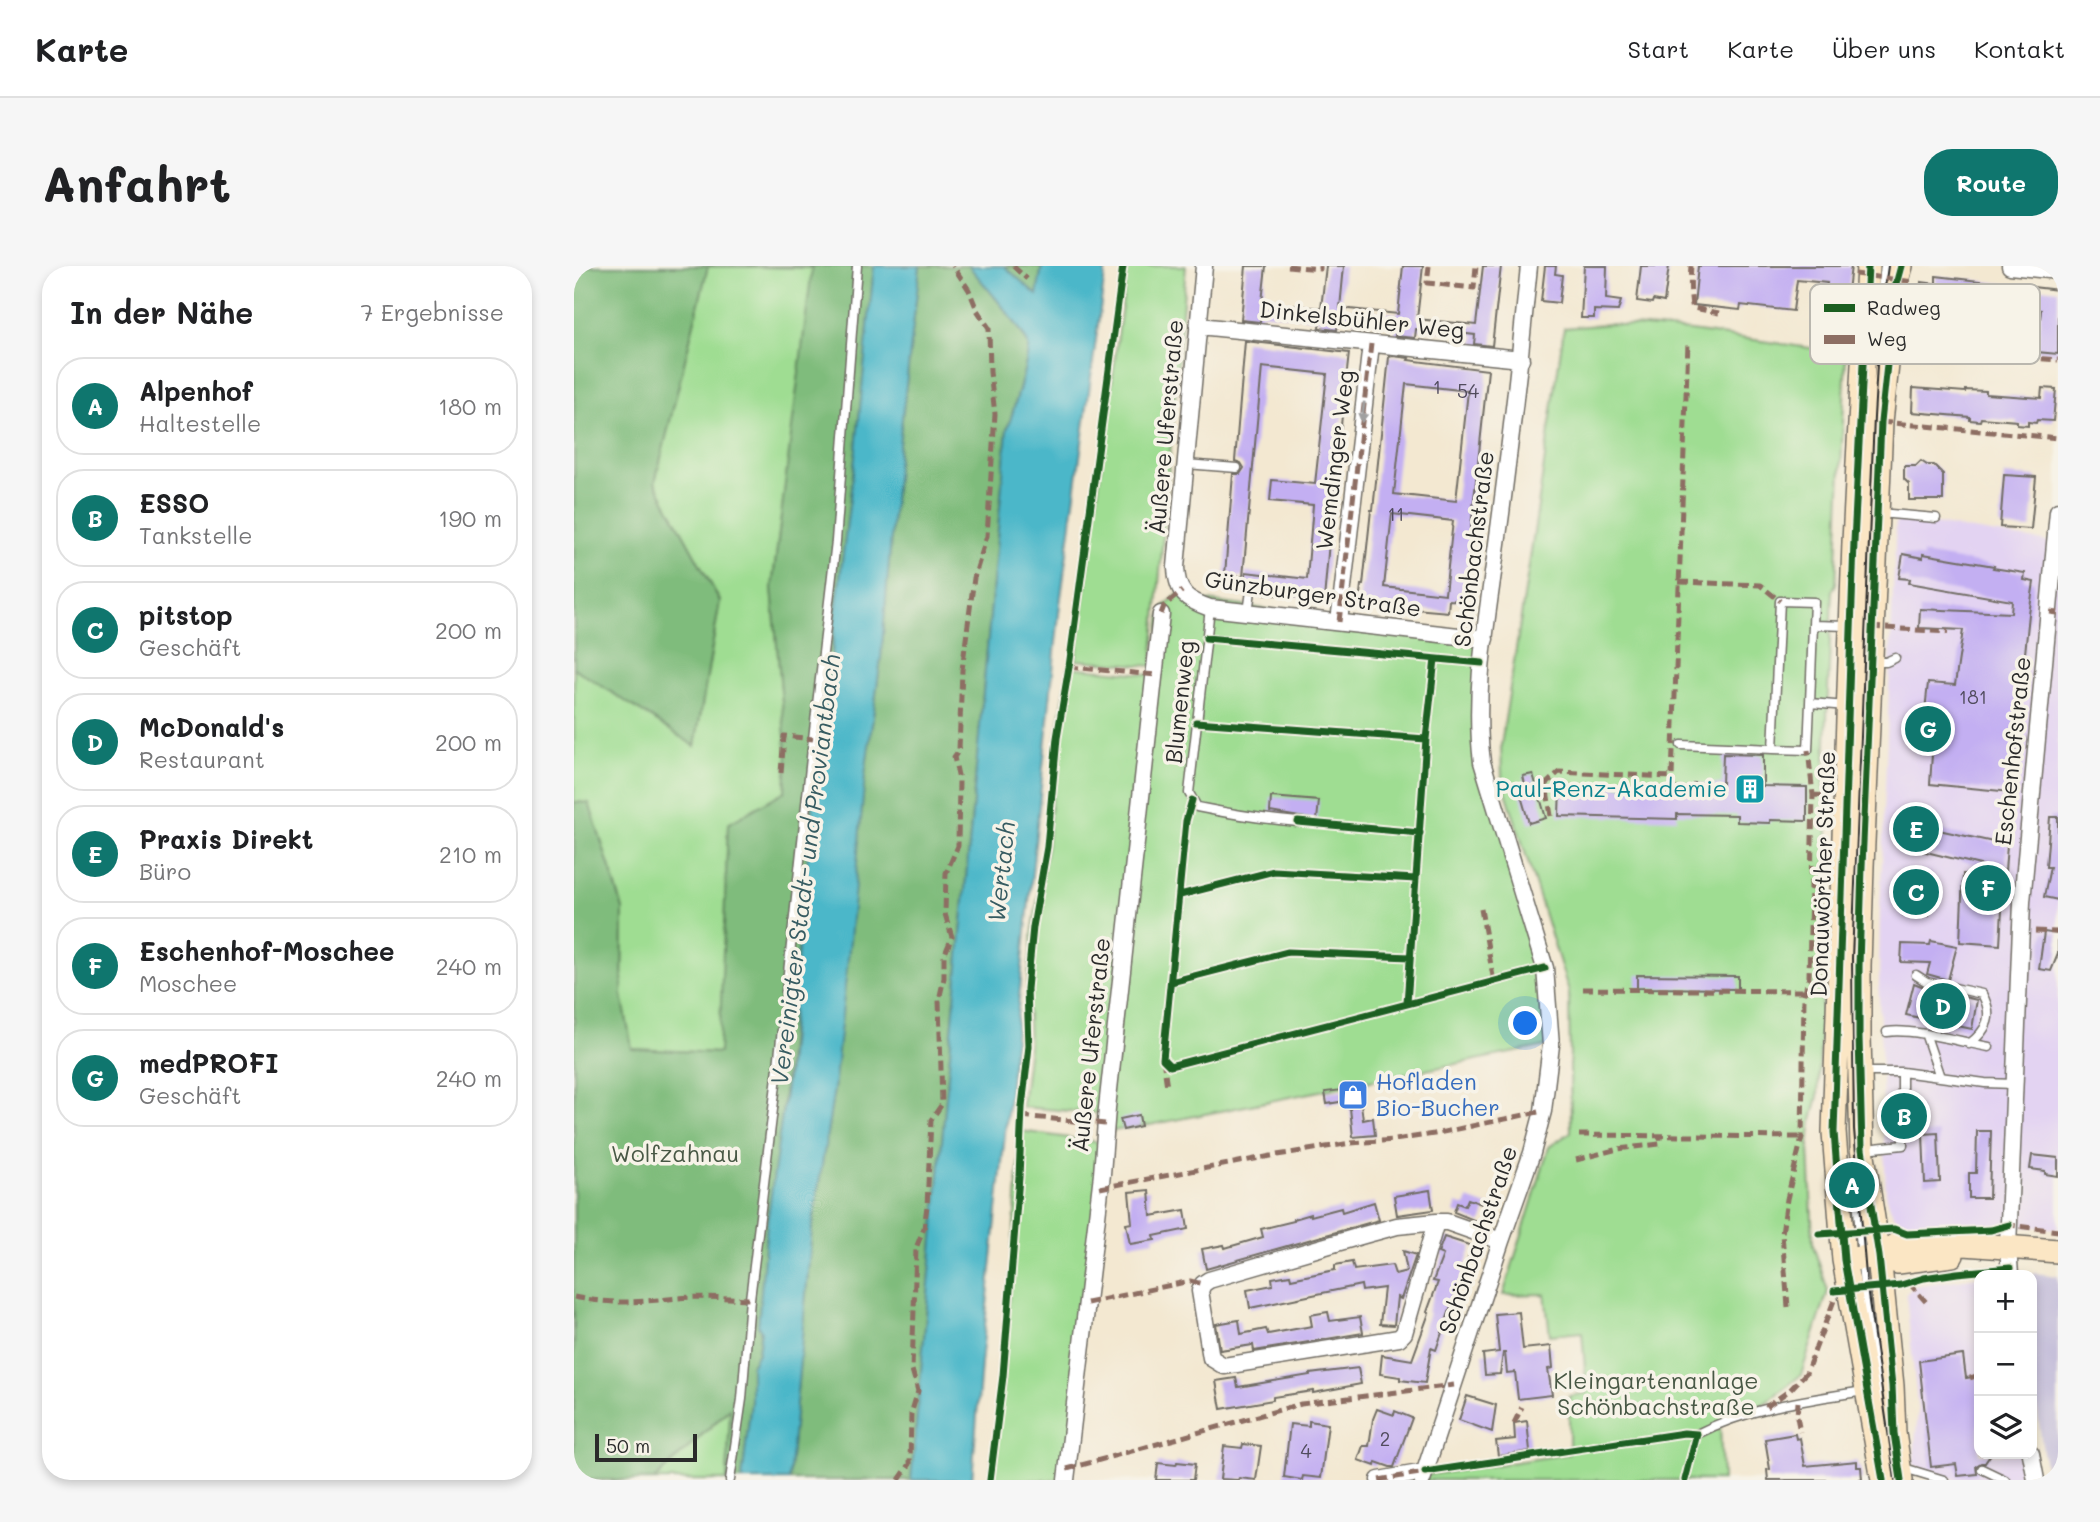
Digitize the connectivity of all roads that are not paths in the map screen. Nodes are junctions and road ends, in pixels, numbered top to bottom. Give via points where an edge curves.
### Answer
1 (857, 266) edge
2 (1204, 266) edge
3 (1529, 266) edge
4 (1868, 266) edge
5 (1885, 266) edge
6 (1901, 266) edge
7 (2010, 266) edge
8 (2058, 271) edge
9 (1867, 284) edge
10 (1883, 284) edge
11 (1896, 284) edge
12 (1199, 326) junction
13 (1371, 344) junction
14 (1521, 359) junction
15 (1863, 364) edge
16 (1886, 364) edge
17 (1186, 464) junction
18 (1237, 468) dead end
19 (2058, 511) edge
20 (1877, 513) junction
21 (1936, 518) dead end
22 (2057, 544) edge
23 (1182, 591) joint
24 (1251, 591) dead end
25 (1210, 608) junction
26 (1248, 612) junction
27 (1161, 614) dead end
28 (1339, 622) junction
29 (1813, 625) junction
30 (1851, 626) junction
31 (1485, 639) junction
32 (1895, 658) dead end
33 (1870, 662) junction
34 (1810, 703) junction
35 (1848, 706) junction
36 (1681, 745) dead end
37 (1773, 749) junction
38 (1298, 822) dead end
39 (1853, 861) dead end
40 (1849, 971) dead end
41 (1916, 975) dead end
42 (1849, 1011) dead end
43 (1887, 1032) dead end
44 (1927, 1036) junction
45 (1969, 1044) junction
46 (1989, 1047) dead end
47 (1902, 1072) junction
48 (1855, 1074) junction
49 (1940, 1077) junction
50 (2014, 1084) junction
51 (1902, 1108) dead end
52 (1903, 1124) dead end
53 (1857, 1146) junction
54 (1436, 1222) junction
55 (1501, 1241) junction
56 (2008, 1247) junction
57 (2058, 1251) edge
58 (1861, 1258) junction
59 (2010, 1270) edge
60 (1867, 1390) junction
61 (1882, 1415) dead end
62 (1884, 1428) dead end
63 (1697, 1434) dead end
64 (2032, 1459) edge
65 (1982, 1469) dead end
66 (1423, 1476) edge
67 (1894, 1477) edge
68 (730, 1480) edge
69 (1066, 1480) edge
70 (1379, 1480) edge
71 (1944, 1480) edge
72 (2004, 1480) edge
73 (2036, 1480) edge

1 - 68 lane via 836,541
2 - 12 street, Äußere Uferstraße
3 - 14 street, Schönbachstraße
4 - 9 main road, Donauwörther Straße
5 - 10 lane
6 - 11 main road, Donauwörther Straße
7 - 8 street
12 - 13 street, Dinkelsbühler Weg
12 - 17 street, Äußere Uferstraße
13 - 14 street, Dinkelsbühler Weg
13 -> 28 street, Wemdinger Weg
14 - 31 street, Schönbachstraße
15 - 30 main road, Donauwörther Straße
16 - 20 main road, Donauwörther Straße
17 - 18 lane
17 - 23 street, Äußere Uferstraße via 1176,567
19 - 22 street, Eschenhofstraße
20 - 21 lane
20 - 33 main road, Donauwörther Straße
22 - 50 street, Eschenhofstraße via 2022,902
23 - 25 street, Günzburger Straße via 1195,603
24 - 26 lane
25 - 26 street, Günzburger Straße
25 - 38 lane, Blumenweg via 1189,793 1197,807
26 - 28 street, Günzburger Straße
27 - 69 street, Äußere Uferstraße
28 - 31 street, Günzburger Straße
29 - 30 lane
29 - 34 lane
29 - 37 lane via 1814,603 1780,601
30 - 35 main road, Donauwörther Straße
31 - 55 street, Schönbachstraße via 1482,762 1545,968 1551,1045 1541,1122
32 - 33 lane
33 - 48 main road, Donauwörther Straße
34 - 35 lane
34 - 37 lane via 1808,750
35 - 58 main road, Donauwörther Straße via 1834,1132
36 - 37 lane
39 - 40 lane
41 - 45 lane via 1927,982 1982,994 1988,1019 1981,1035
42 - 48 lane
43 - 44 lane
44 - 45 lane
44 - 49 lane
45 - 46 lane
47 - 48 lane
47 - 49 lane
47 - 51 lane
48 - 53 main road, Donauwörther Straße
49 - 50 lane
50 - 56 street, Eschenhofstraße
52 - 53 lane via 1903,1145
53 - 58 main road, Donauwörther Straße
54 - 54 street via 1399,1338 1224,1366 1211,1358 1200,1291 1209,1280 1397,1226
54 - 55 street
55 - 66 street, Schönbachstraße
56 - 57 main road
56 - 58 main road via 1898,1262
56 - 59 street, Eschenhofstraße
58 - 60 main road, Donauwörther Straße
58 - 61 lane
58 - 67 main road, Donauwörther Straße via 1892,1387
60 - 63 lane via 1756,1410
60 - 67 main road, Donauwörther Straße
62 - 67 lane
64 - 73 street
65 - 72 lane
66 - 70 street
67 - 71 lane

